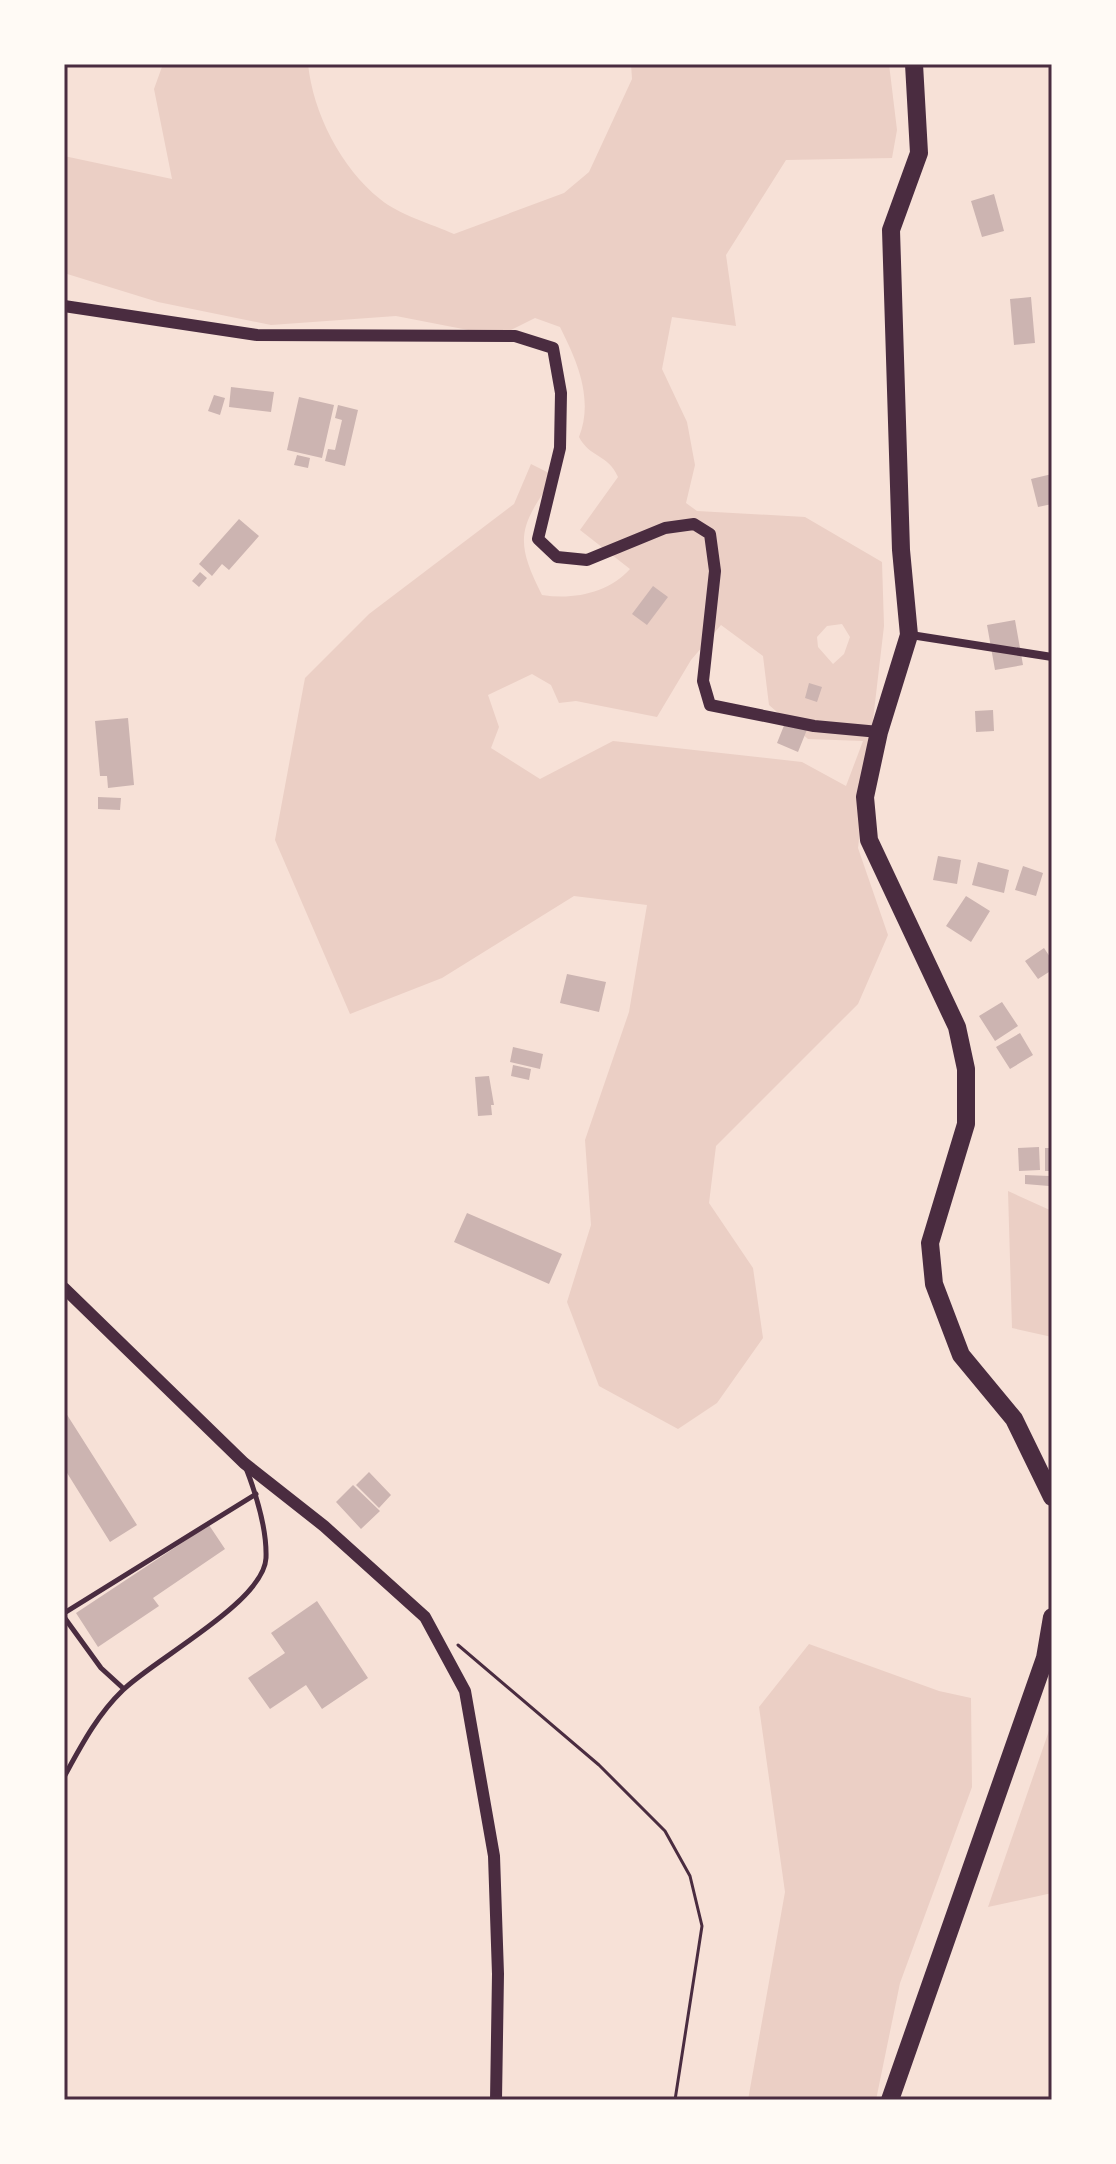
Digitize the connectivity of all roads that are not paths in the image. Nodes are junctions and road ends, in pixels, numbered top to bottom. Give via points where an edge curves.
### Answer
1 (914, 64) edge
2 (64, 306) edge
3 (909, 635) junction
4 (1052, 657) edge
5 (879, 732) junction
6 (64, 1287) edge
7 (244, 1463) junction
8 (256, 1494) junction
9 (1052, 1497) edge
10 (64, 1615) edge
11 (1052, 1617) edge
12 (124, 1689) junction
13 (64, 1777) edge
14 (496, 2100) edge
15 (890, 2100) edge

1 - 3 highway via 919,153 891,230 901,550
2 - 5 street via 257,335 515,336 553,348 561,393 560,448 538,539 557,557 587,560 665,528 694,524 710,534 715,571 703,681 710,705 814,726
3 - 4 street
3 - 5 highway
5 - 9 highway via 865,797 869,840 957,1027 966,1069 966,1124 930,1243 934,1284 961,1355 1014,1419
6 - 7 street
7 - 8 lane
7 - 14 street via 425,1617 465,1691 494,1856
8 - 10 lane
8 - 12 lane via 266,1561 245,1596
10 - 12 lane via 101,1668
11 - 15 highway via 1045,1658
12 - 13 lane via 95,1722

